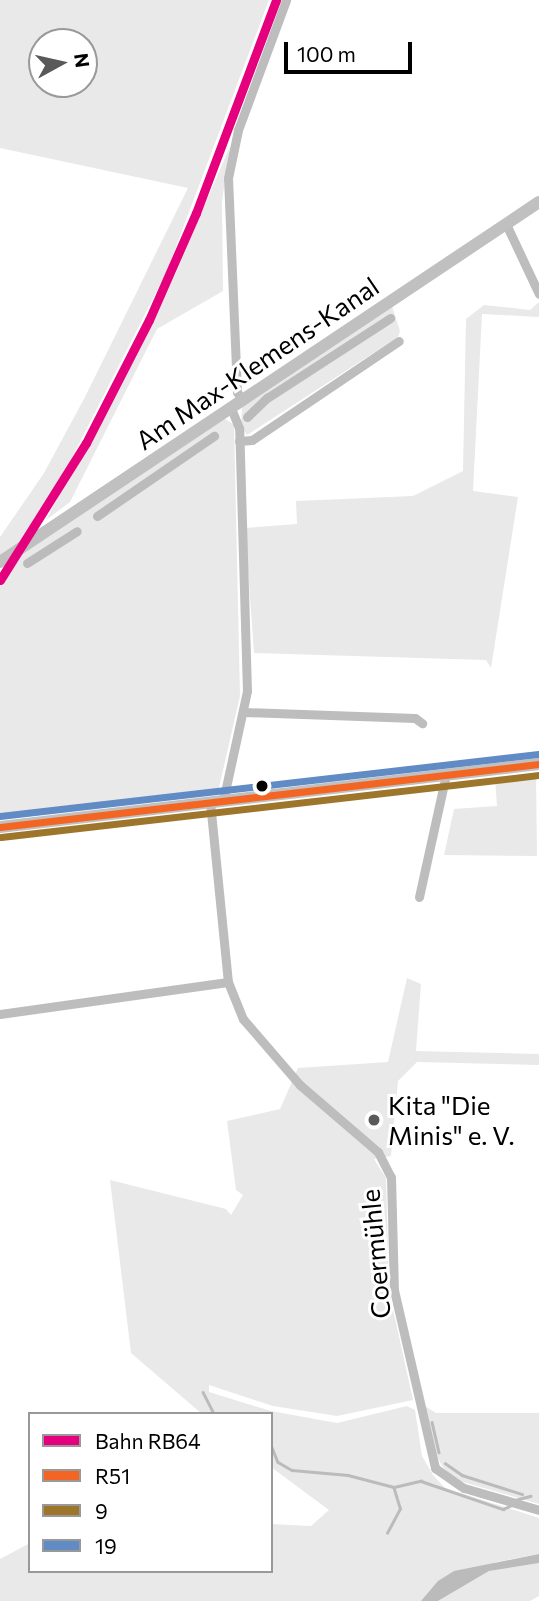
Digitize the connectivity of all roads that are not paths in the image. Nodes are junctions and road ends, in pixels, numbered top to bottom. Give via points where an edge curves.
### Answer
1 (286, 0) edge
2 (539, 202) edge
3 (506, 224) junction
4 (539, 294) edge
5 (399, 341) dead end
6 (236, 404) junction
7 (239, 441) junction
8 (0, 562) edge
9 (244, 712) junction
10 (422, 723) dead end
11 (539, 764) edge
12 (446, 774) junction
13 (223, 801) junction
14 (209, 803) junction
15 (0, 827) edge
16 (419, 897) dead end
17 (228, 982) junction
18 (0, 1014) edge
19 (539, 1510) edge

1 - 6 street via 230,164
2 - 3 main road, Am Max-Klemens-Kanal
3 - 4 street
3 - 6 main road, Am Max-Klemens-Kanal
5 - 7 street, Am Max-Klemens-Kanal via 252,440
6 - 7 street
6 - 8 main road, Am Max-Klemens-Kanal
7 - 9 street
9 - 10 street via 415,718
9 - 13 street
11 - 12 main road
12 - 13 main road
12 - 16 street
13 - 14 main road
14 - 15 main road
14 - 17 street, Coermühle
17 - 18 street
17 - 19 street, Coermühle via 243,1019 300,1085 378,1152 386,1165 391,1177 394,1290 435,1468 447,1480

